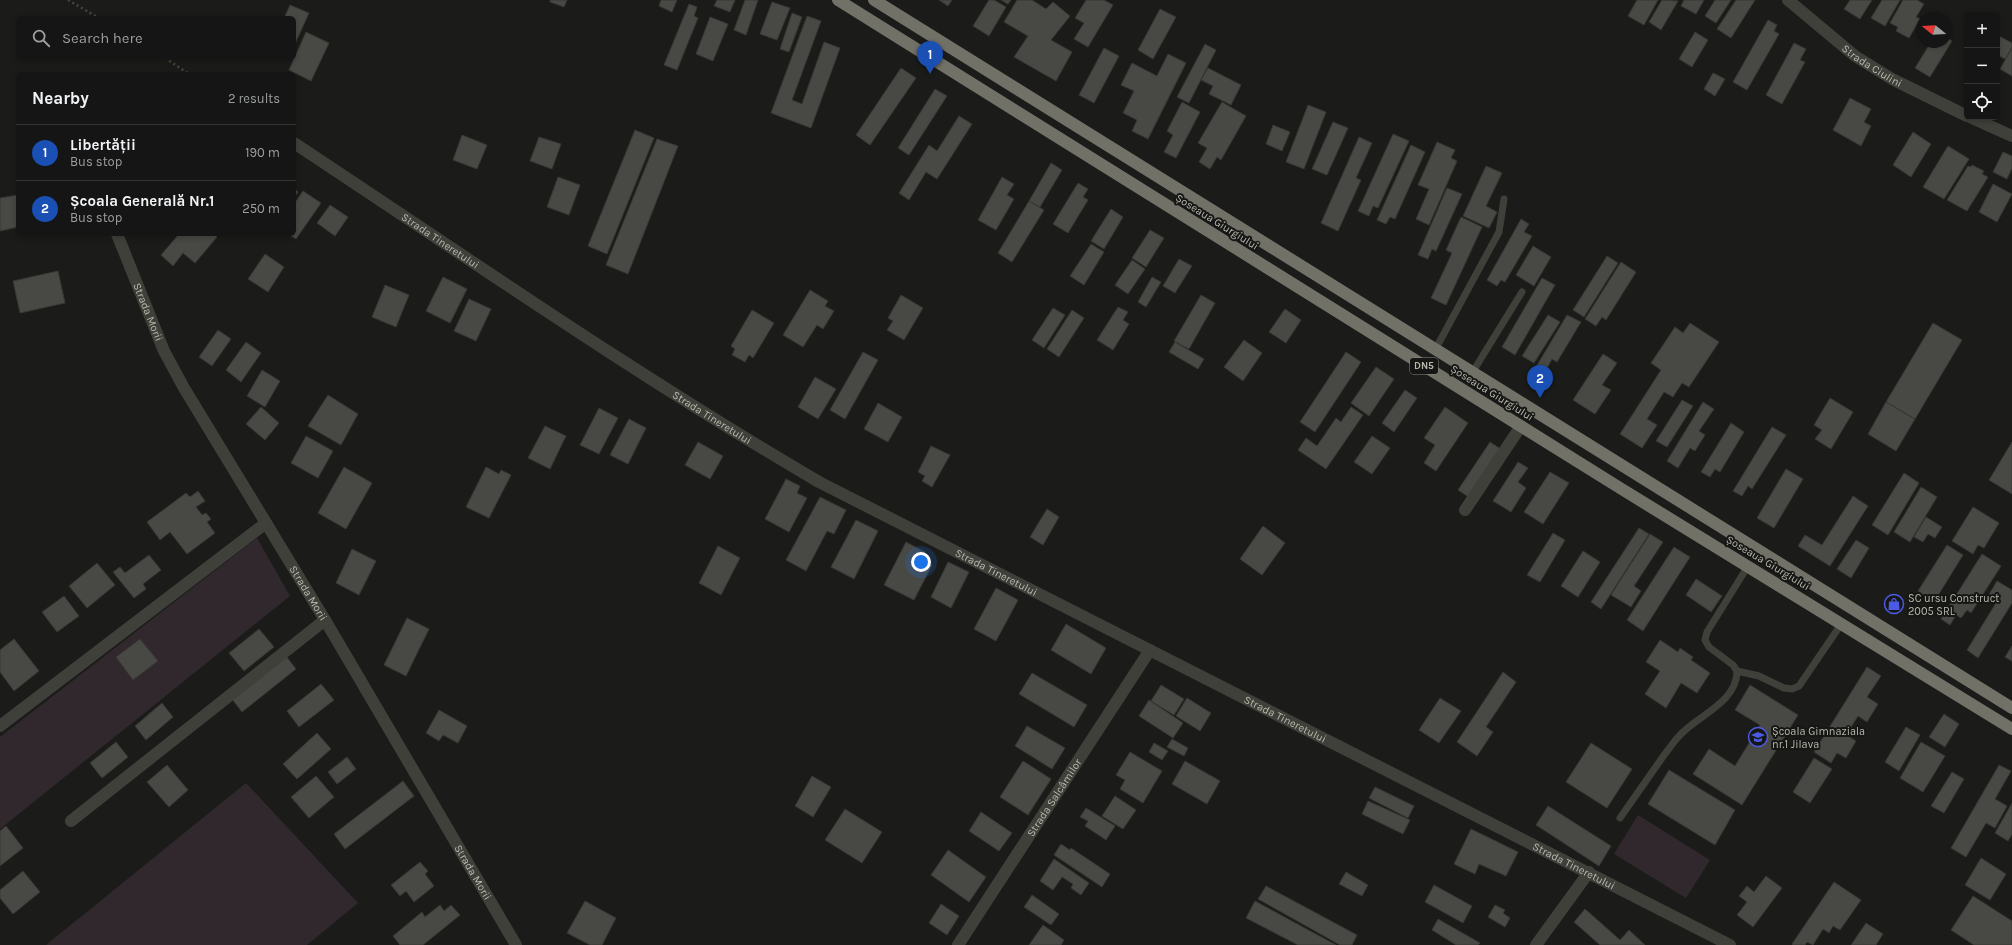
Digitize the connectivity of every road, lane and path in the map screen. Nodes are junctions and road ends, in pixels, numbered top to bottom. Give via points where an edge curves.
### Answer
1 (68, 0) edge
2 (838, 0) edge
3 (874, 0) edge
4 (1788, 0) edge
5 (96, 16) edge
6 (168, 60) edge
7 (186, 72) edge
8 (1964, 115) edge
9 (1977, 120) edge
10 (2012, 136) edge
11 (296, 144) edge
12 (1504, 199) dead end
13 (118, 236) edge
14 (1522, 292) dead end
15 (1435, 350) junction
16 (1472, 373) junction
17 (1521, 426) junction
18 (1465, 510) dead end
19 (266, 522) junction
20 (1748, 566) junction
21 (325, 620) junction
22 (1842, 623) junction
23 (1150, 650) junction
24 (1737, 671) junction
25 (2012, 708) edge
26 (0, 726) edge
27 (2012, 729) edge
28 (1620, 818) dead end
29 (71, 821) dead end
30 (1590, 872) junction
31 (516, 945) edge
32 (958, 945) edge
33 (1536, 945) edge
34 (1730, 945) edge

1 - 5 path
2 - 17 highway, Șoseaua Giurgiului / DN5
3 - 15 highway, Șoseaua Giurgiului / DN5
4 - 8 street, Strada Ciulini via 1855,56 1892,79
6 - 7 path
9 - 10 street
11 - 23 street, Strada Tineretului via 646,377 737,434 819,482
12 - 15 lane via 1498,232
13 - 19 street, Strada Morii via 164,351
14 - 16 lane
15 - 16 highway, Șoseaua Giurgiului / DN5
16 - 25 highway, Șoseaua Giurgiului / DN5
17 - 18 street
17 - 20 highway, Șoseaua Giurgiului / DN5
19 - 21 street, Strada Morii
19 - 26 street
20 - 22 highway, Șoseaua Giurgiului / DN5
20 - 24 lane via 1707,632 1705,640 1709,648 1733,665
21 - 29 street
21 - 31 street, Strada Morii
22 - 24 lane via 1799,686 1792,689 1784,688 1759,676
22 - 27 highway, Șoseaua Giurgiului / DN5
23 - 30 street, Strada Tineretului
23 - 32 street, Strada Salcâmilor
24 - 28 lane via 1737,678 1731,691 1710,712 1680,735
30 - 33 street
30 - 34 street, Strada Tineretului

